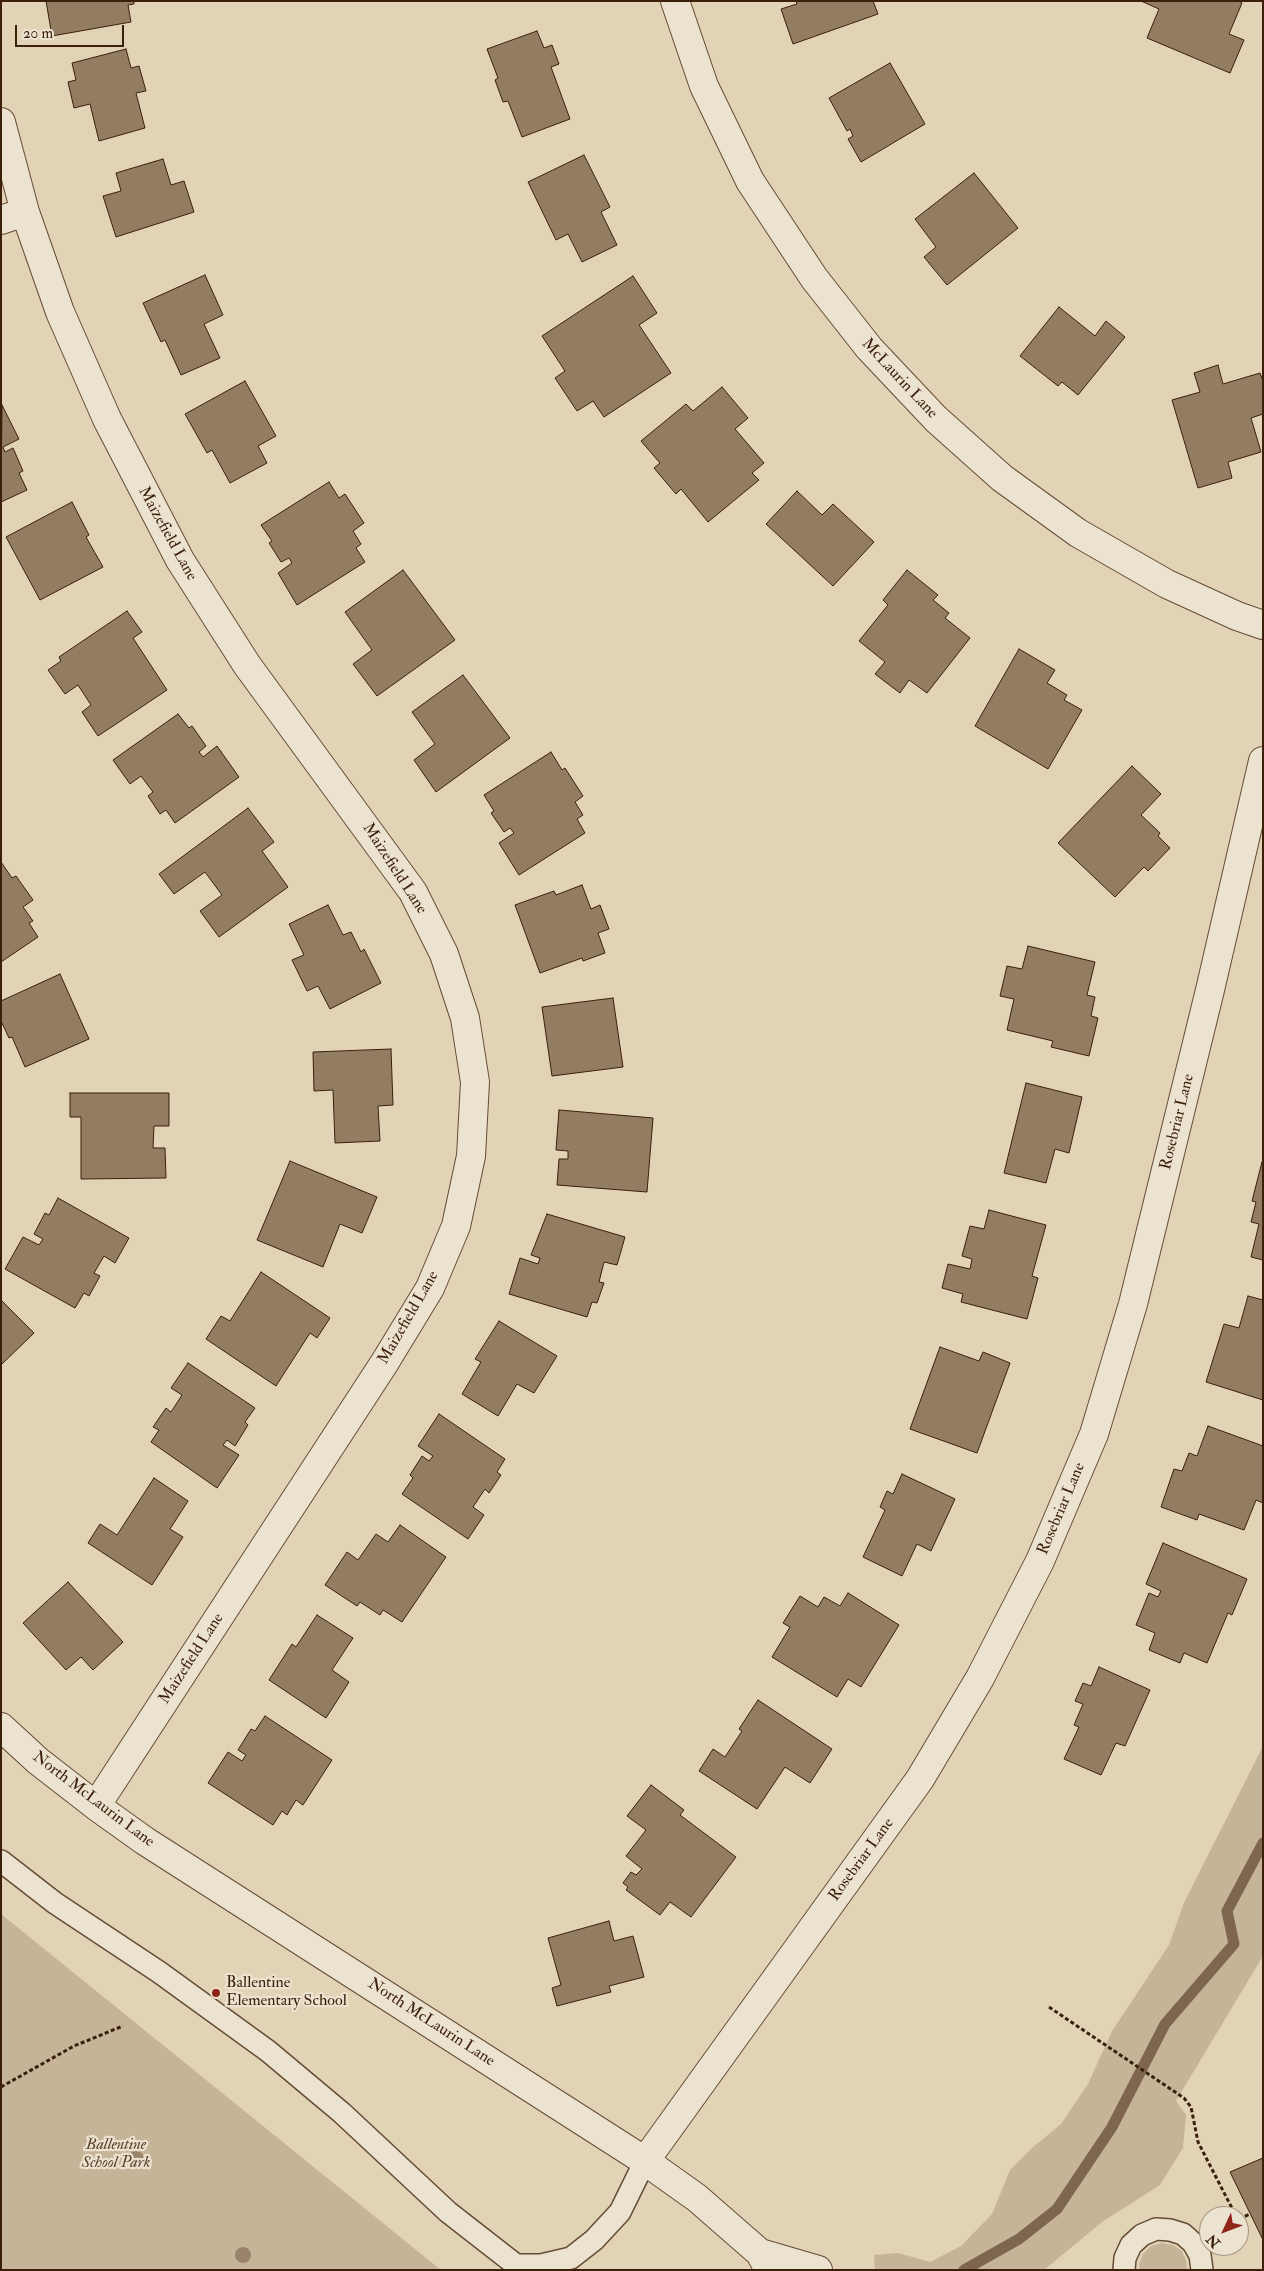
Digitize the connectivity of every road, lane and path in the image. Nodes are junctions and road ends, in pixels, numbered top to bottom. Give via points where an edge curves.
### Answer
1 (675, 1) edge
2 (1, 122) edge
3 (13, 216) edge
4 (1263, 625) edge
5 (1263, 761) edge
6 (1, 1727) edge
7 (96, 1806) junction
8 (1, 1860) edge
9 (1049, 2007) dead end
10 (123, 2026) dead end
11 (1, 2087) edge
12 (645, 2160) junction
13 (1231, 2206) edge
14 (764, 2261) edge
15 (818, 2270) edge
16 (1124, 2270) edge
17 (1202, 2270) edge

1 - 4 street, McLaurin Lane via 704,86 750,181 814,278 876,355 936,419 1002,478 1078,533 1167,584
2 - 3 street, Maizefield Lane
3 - 7 street, Maizefield Lane via 107,419 180,560 246,665 412,892 444,954 464,1018 475,1082 470,1165 456,1226 430,1288
5 - 12 street, Rosebriar Lane via 1133,1304 1094,1434 1040,1561 980,1678 920,1779
6 - 7 street, North McLaurin Lane
7 - 12 street, North McLaurin Lane via 145,1841
8 - 12 lane via 55,1903 159,1972 268,2051 342,2113 448,2212 516,2264 541,2265 571,2258 594,2240 620,2212
9 - 13 path via 1184,2098 1191,2107 1198,2142
10 - 11 path via 74,2046
12 - 14 street, North McLaurin Lane via 697,2198
14 - 15 street, North McLaurin Lane
16 - 17 lane via 1131,2245 1156,2229 1183,2234 1194,2243

